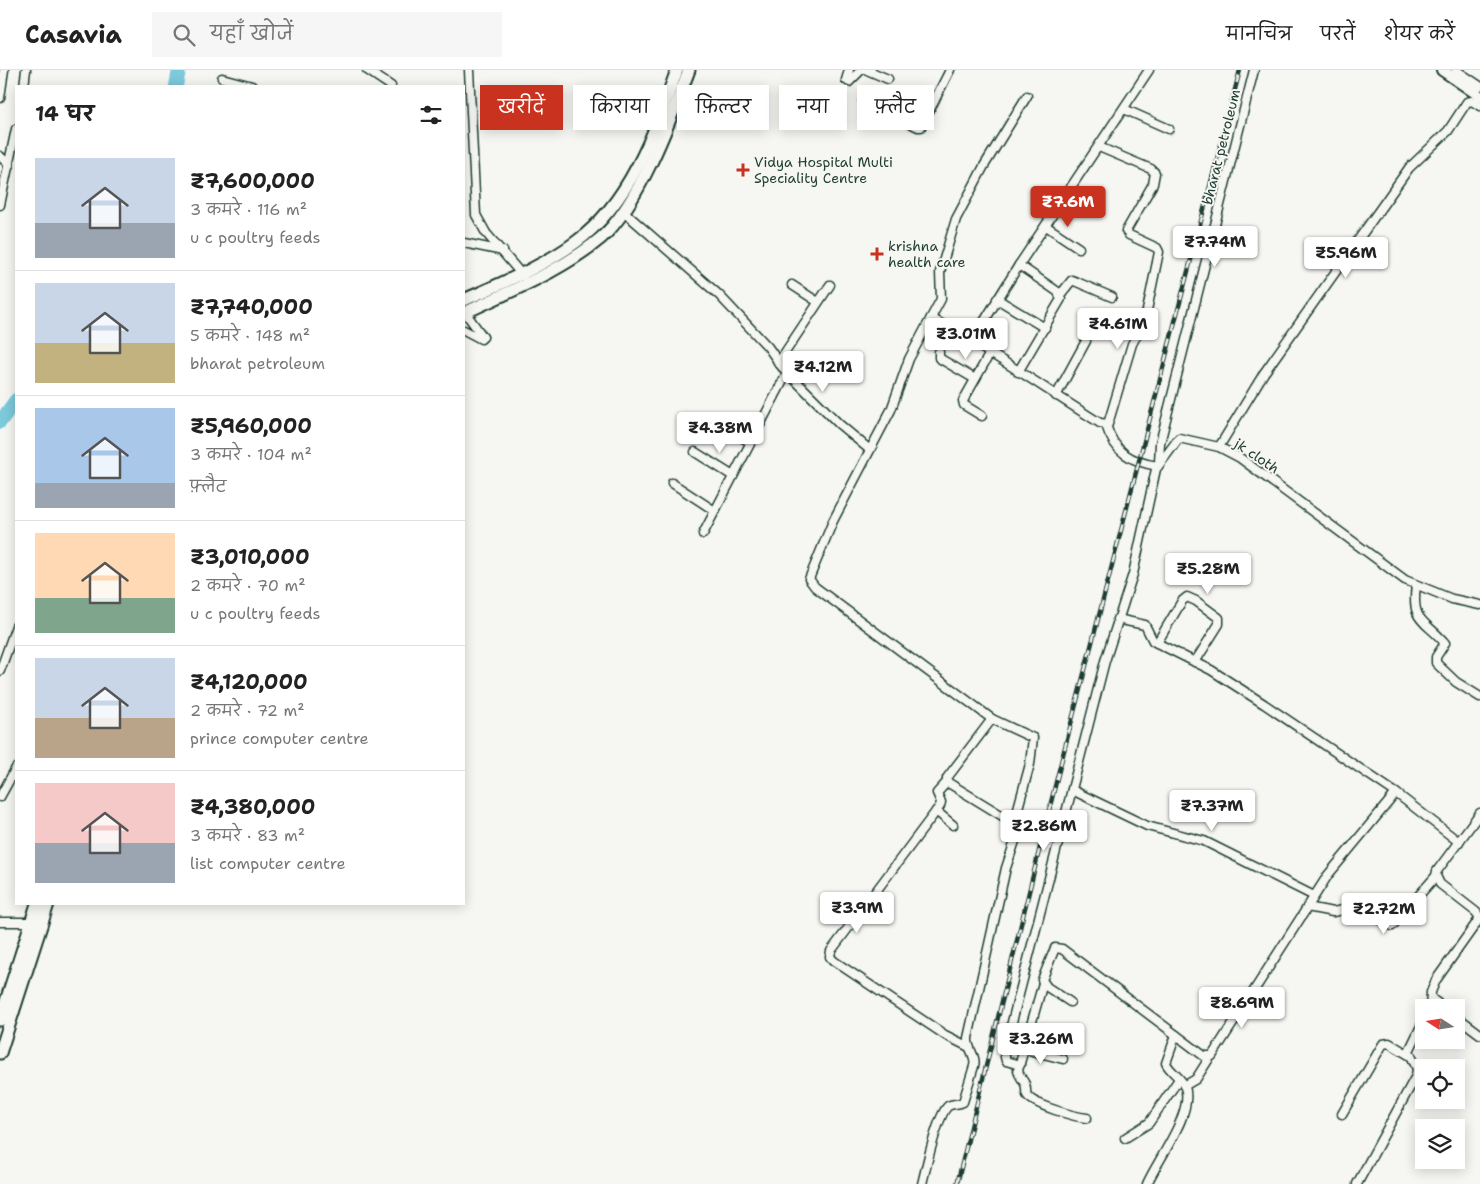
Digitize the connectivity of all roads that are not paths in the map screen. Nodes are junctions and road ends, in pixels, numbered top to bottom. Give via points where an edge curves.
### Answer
1 (4, 70) edge
2 (26, 70) edge
3 (367, 70) edge
4 (469, 70) edge
5 (677, 70) edge
6 (689, 70) edge
7 (849, 70) edge
8 (861, 70) edge
9 (868, 70) edge
10 (950, 70) edge
11 (1149, 70) edge
12 (1254, 70) edge
13 (1442, 70) edge
14 (1456, 70) edge
15 (222, 78) dead end
16 (888, 80) dead end
17 (24, 85) edge
18 (248, 85) edge
19 (390, 85) edge
20 (1480, 86) edge
21 (1027, 96) dead end
22 (1480, 96) edge
23 (0, 98) edge
24 (934, 103) edge
25 (1480, 106) edge
26 (1124, 109) junction
27 (467, 129) edge
28 (1169, 129) dead end
29 (15, 134) edge
30 (1098, 147) junction
31 (0, 156) edge
32 (9, 165) junction
33 (0, 205) edge
34 (624, 211) junction
35 (1046, 226) junction
36 (465, 243) edge
37 (1079, 248) dead end
38 (504, 251) junction
39 (1019, 265) junction
40 (524, 278) junction
41 (792, 284) dead end
42 (830, 285) dead end
43 (1060, 294) junction
44 (1112, 298) dead end
45 (997, 299) junction
46 (818, 302) junction
47 (465, 308) edge
48 (465, 310) edge
49 (931, 318) junction
50 (1045, 328) junction
51 (465, 331) edge
52 (972, 341) junction
53 (1086, 341) dead end
54 (939, 352) dead end
55 (990, 353) junction
56 (778, 363) junction
57 (1018, 372) junction
58 (787, 373) junction
59 (975, 379) junction
60 (1056, 396) junction
61 (982, 416) dead end
62 (1106, 425) junction
63 (723, 426) dead end
64 (750, 442) junction
65 (1219, 447) junction
66 (870, 450) junction
67 (695, 452) dead end
68 (1158, 464) junction
69 (733, 476) junction
70 (672, 483) dead end
71 (715, 511) junction
72 (703, 534) dead end
73 (1416, 585) junction
74 (1480, 605) edge
75 (1117, 619) junction
76 (15, 629) edge
77 (1157, 643) junction
78 (1195, 662) junction
79 (0, 671) edge
80 (1480, 697) edge
81 (992, 719) junction
82 (15, 770) edge
83 (947, 782) junction
84 (1072, 790) junction
85 (1396, 793) junction
86 (0, 797) edge
87 (936, 811) junction
88 (1480, 813) edge
89 (1014, 823) junction
90 (953, 824) dead end
91 (1458, 842) junction
92 (1436, 876) junction
93 (1314, 896) junction
94 (37, 905) edge
95 (47, 905) edge
96 (1307, 907) junction
97 (1480, 918) edge
98 (37, 921) junction
99 (0, 922) edge
100 (1043, 982) junction
101 (0, 997) edge
102 (1432, 999) edge
103 (1070, 1002) dead end
104 (4, 1017) edge
105 (1465, 1023) edge
106 (1480, 1034) edge
107 (1176, 1035) junction
108 (1415, 1036) edge
109 (969, 1047) junction
110 (1024, 1048) junction
111 (0, 1053) edge
112 (1409, 1055) junction
113 (1210, 1057) junction
114 (1063, 1059) dead end
115 (1020, 1065) junction
116 (1182, 1082) junction
117 (1342, 1114) dead end
118 (1087, 1118) dead end
119 (1125, 1138) dead end
120 (922, 1184) edge
121 (1147, 1184) edge
122 (1358, 1184) edge

1 - 23 street
2 - 17 street
3 - 19 street
4 - 27 street
5 - 40 highway via 661,115 615,204 578,241
6 - 34 highway via 660,141
7 - 8 street via 849,82
9 - 16 street
10 - 24 street
11 - 26 street
12 - 68 street, bharat petroleum via 1160,443
13 - 22 main road
14 - 20 street
15 - 18 street
21 - 49 street via 956,219 940,272 941,299
25 - 65 street via 1467,102 1448,131 1410,168 1264,373
26 - 28 street
26 - 30 street
27 - 38 street via 476,215 486,233
29 - 32 street
30 - 35 street
30 - 62 street via 1155,173 1153,184 1126,231 1159,252 1145,320 1132,344 1110,421
31 - 32 street
32 - 33 street
34 - 40 highway via 595,242 574,258
34 - 56 street via 719,295 768,347
35 - 37 street
35 - 39 street
36 - 38 street
38 - 40 street
39 - 43 street
39 - 45 street
40 - 47 highway
41 - 46 street
42 - 46 street
43 - 44 street via 1072,280
43 - 50 street via 1059,305
45 - 50 street
45 - 52 street
46 - 56 street
48 - 51 street via 483,337 481,339
49 - 52 street
49 - 66 street via 909,359 891,410
50 - 57 street
52 - 55 street
53 - 60 street
54 - 59 street via 939,358
55 - 57 street
55 - 59 street
56 - 58 street
57 - 60 street
58 - 64 street
58 - 66 street
59 - 61 street via 963,403
60 - 62 street
62 - 68 street via 1112,442 1125,455 1138,462
63 - 64 street
64 - 69 street
65 - 68 street, jk cloth via 1179,438
65 - 73 street, jk cloth via 1240,458
66 - 81 street via 833,521 808,579 814,587
67 - 69 street
68 - 75 street, jk cloth via 1131,580
69 - 71 street
70 - 71 street
71 - 72 street
73 - 74 street, jk cloth via 1452,599
73 - 80 street via 1416,612 1445,643 1434,660 1456,682
75 - 77 street via 1145,625
75 - 84 street, jk cloth
76 - 79 street
77 - 78 street
77 - 78 street via 1182,601 1193,599 1219,618 1219,624
78 - 85 street
81 - 83 street
81 - 89 street via 1031,735 1034,742
82 - 86 street
83 - 87 street via 937,793 942,802
83 - 89 street
84 - 93 street via 1147,826 1204,841
84 - 115 street, jk cloth via 1004,1053 1006,1061
85 - 91 street
85 - 93 street via 1339,860
87 - 90 street
87 - 109 street via 858,913 830,957 945,1035
88 - 91 street
89 - 109 street via 1018,832 1006,868 968,1038
91 - 92 street
92 - 96 street via 1392,926 1357,907 1333,912
92 - 97 street via 1440,884
93 - 96 street
94 - 98 highway
95 - 98 highway
96 - 113 street
97 - 102 street via 1436,980
98 - 99 street
98 - 104 highway
98 - 104 highway
100 - 103 street
100 - 107 street via 1042,976 1052,950 1059,948
100 - 110 street
101 - 104 street
104 - 111 highway
105 - 106 street
107 - 113 street
107 - 116 street via 1166,1063
108 - 112 street
109 - 120 street via 975,1061 967,1094 963,1102 949,1105 946,1109 934,1138
110 - 114 street
110 - 115 street
112 - 117 street via 1390,1043 1383,1044
112 - 122 street via 1416,1065 1416,1076
113 - 116 street via 1196,1079
115 - 118 street via 1019,1075 1026,1084 1028,1097 1066,1114
116 - 119 street via 1150,1123
116 - 121 street via 1186,1098 1180,1122

